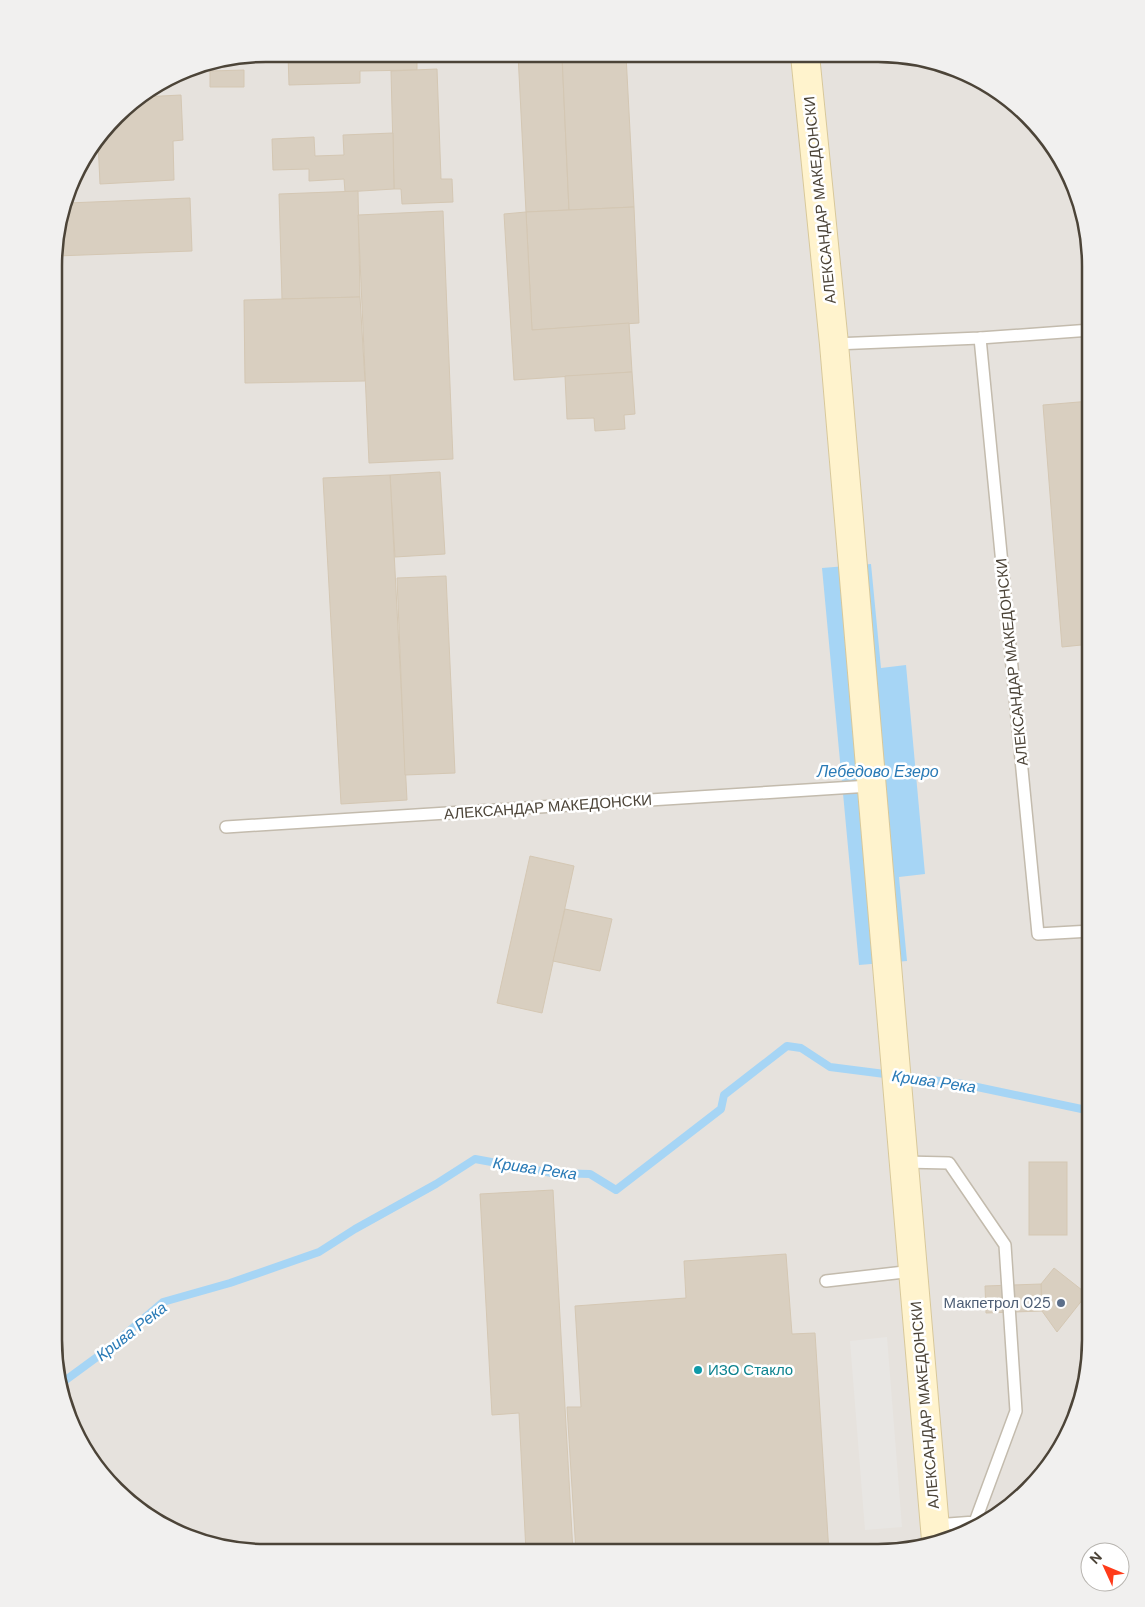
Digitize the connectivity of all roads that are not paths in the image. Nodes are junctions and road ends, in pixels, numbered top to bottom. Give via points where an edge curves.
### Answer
1 (806, 62) edge
2 (1082, 331) edge
3 (980, 338) junction
4 (834, 344) junction
5 (870, 786) junction
6 (226, 827) dead end
7 (1082, 932) edge
8 (904, 1162) junction
9 (913, 1271) junction
10 (826, 1281) dead end
11 (976, 1519) edge
12 (967, 1524) edge
13 (936, 1532) edge

1 - 4 main road, АЛЕКСАНДАР МАКЕДОНСКИ
2 - 3 lane
3 - 4 lane
3 - 7 lane, АЛЕКСАНДАР МАКЕДОНСКИ via 1038,934
4 - 5 main road, АЛЕКСАНДАР МАКЕДОНСКИ
5 - 6 lane, АЛЕКСАНДАР МАКЕДОНСКИ
5 - 8 main road, АЛЕКСАНДАР МАКЕДОНСКИ
8 - 9 main road, АЛЕКСАНДАР МАКЕДОНСКИ
8 - 11 lane via 950,1163 1005,1245 1016,1411
9 - 10 lane
9 - 13 main road, АЛЕКСАНДАР МАКЕДОНСКИ
12 - 13 lane

